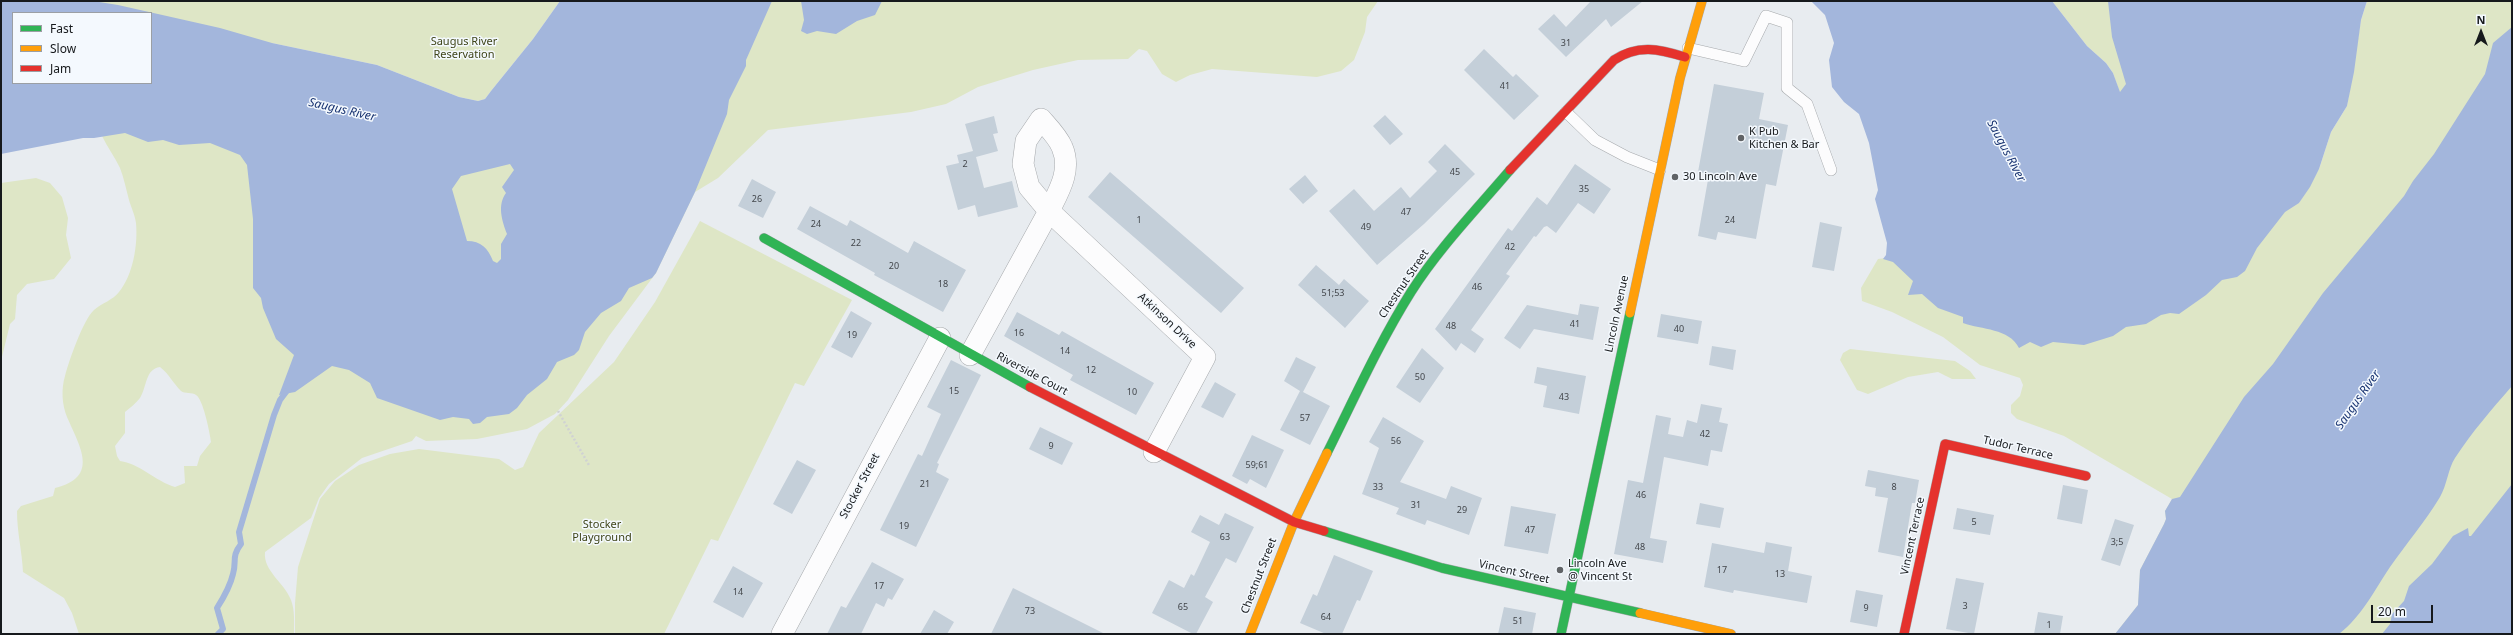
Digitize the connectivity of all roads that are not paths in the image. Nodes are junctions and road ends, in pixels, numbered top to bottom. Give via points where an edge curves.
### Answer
1 (1702, 1) edge
2 (1686, 52) junction
3 (1566, 112) junction
4 (1660, 170) junction
5 (1831, 170) dead end
6 (764, 238) dead end
7 (940, 338) junction
8 (970, 355) junction
9 (1944, 444) joint
10 (1154, 452) junction
11 (2086, 476) dead end
12 (1294, 522) junction
13 (1569, 597) junction
14 (782, 634) edge
15 (1250, 634) edge
16 (1561, 634) edge
17 (1731, 634) edge
18 (1904, 634) edge

1 - 2 street, Lincoln Avenue
2 - 3 street, Chestnut Street via 1648,48 1629,50 1614,60
2 - 4 street, Lincoln Avenue
2 - 5 lane via 1744,61 1766,16 1787,23 1787,88 1807,104
3 - 4 lane via 1595,140
3 - 12 street, Chestnut Street via 1485,199 1435,258 1411,292 1370,366
4 - 13 street, Lincoln Avenue
6 - 7 street, Riverside Court
7 - 8 street, Riverside Court
7 - 14 street, Stocker Street
8 - 10 street, Riverside Court
8 - 10 street, Atkinson Drive via 1049,211 1205,357
9 - 11 street, Tudor Terrace
9 - 18 street, Vincent Terrace
10 - 12 street, Riverside Court
12 - 13 street, Vincent Street via 1442,568
12 - 15 street, Chestnut Street
13 - 16 street, Lincoln Avenue
13 - 17 street, Vincent Street

